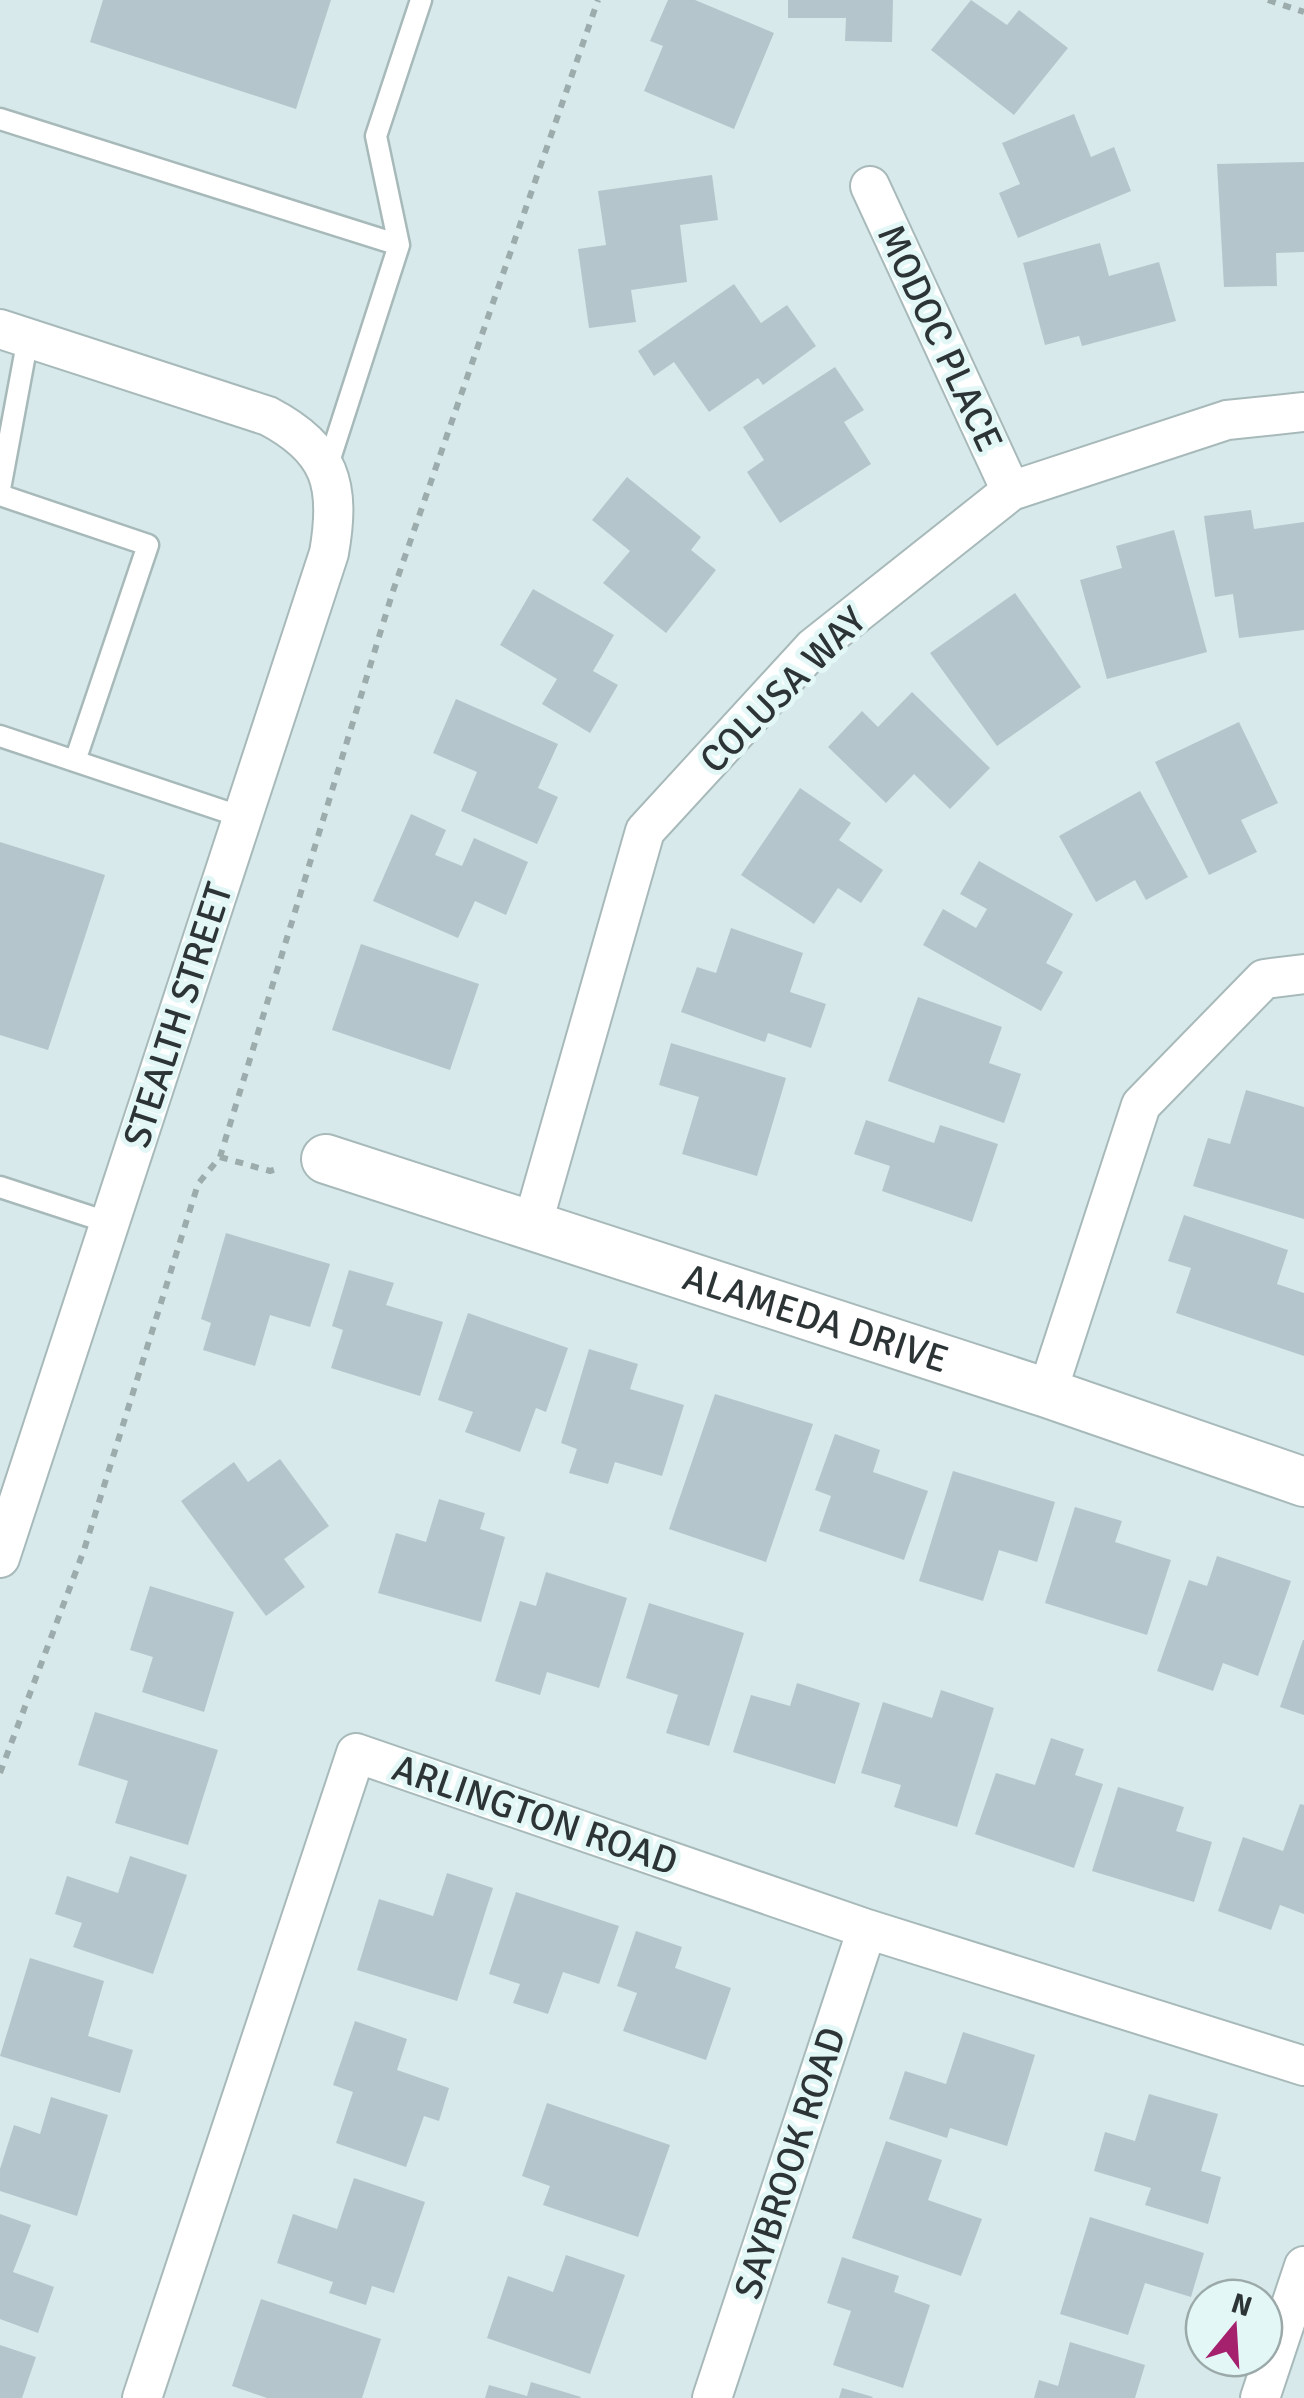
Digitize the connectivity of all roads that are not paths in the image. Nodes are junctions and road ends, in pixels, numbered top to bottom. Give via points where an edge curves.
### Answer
1 (421, 0) edge
2 (0, 119) edge
3 (870, 186) dead end
4 (398, 245) junction
5 (14, 333) edge
6 (1304, 412) edge
7 (327, 468) junction
8 (1010, 491) junction
9 (0, 492) edge
10 (0, 736) edge
11 (76, 761) junction
12 (242, 817) junction
13 (1304, 974) edge
14 (326, 1159) road end
15 (0, 1188) edge
16 (110, 1223) junction
17 (532, 1226) junction
18 (1047, 1393) junction
19 (1304, 1482) edge
20 (0, 1558) edge
21 (868, 1929) junction
22 (1304, 2066) edge
23 (1304, 2266) edge
24 (142, 2398) edge
25 (712, 2398) edge
26 (1260, 2398) edge

1 - 4 lane via 376,136
2 - 4 lane
3 - 8 street, MODOC PLACE
4 - 7 lane
5 - 7 street via 268,416 302,434
5 - 9 lane
6 - 8 street, COLUSA WAY via 1227,420
7 - 12 street, STEALTH STREET via 336,511 329,553
8 - 17 street, COLUSA WAY via 813,648 644,832
9 - 11 lane via 148,544
10 - 11 lane
11 - 12 lane
12 - 16 street, STEALTH STREET
13 - 18 street via 1264,978 1140,1106
14 - 17 street, ALAMEDA DRIVE
15 - 16 lane
16 - 20 street, STEALTH STREET
17 - 18 street, ALAMEDA DRIVE
18 - 19 street, ALAMEDA DRIVE
21 - 22 street, ARLINGTON ROAD
21 - 24 street, ARLINGTON ROAD via 356,1753
21 - 25 street, SAYBROOK ROAD
23 - 26 street

